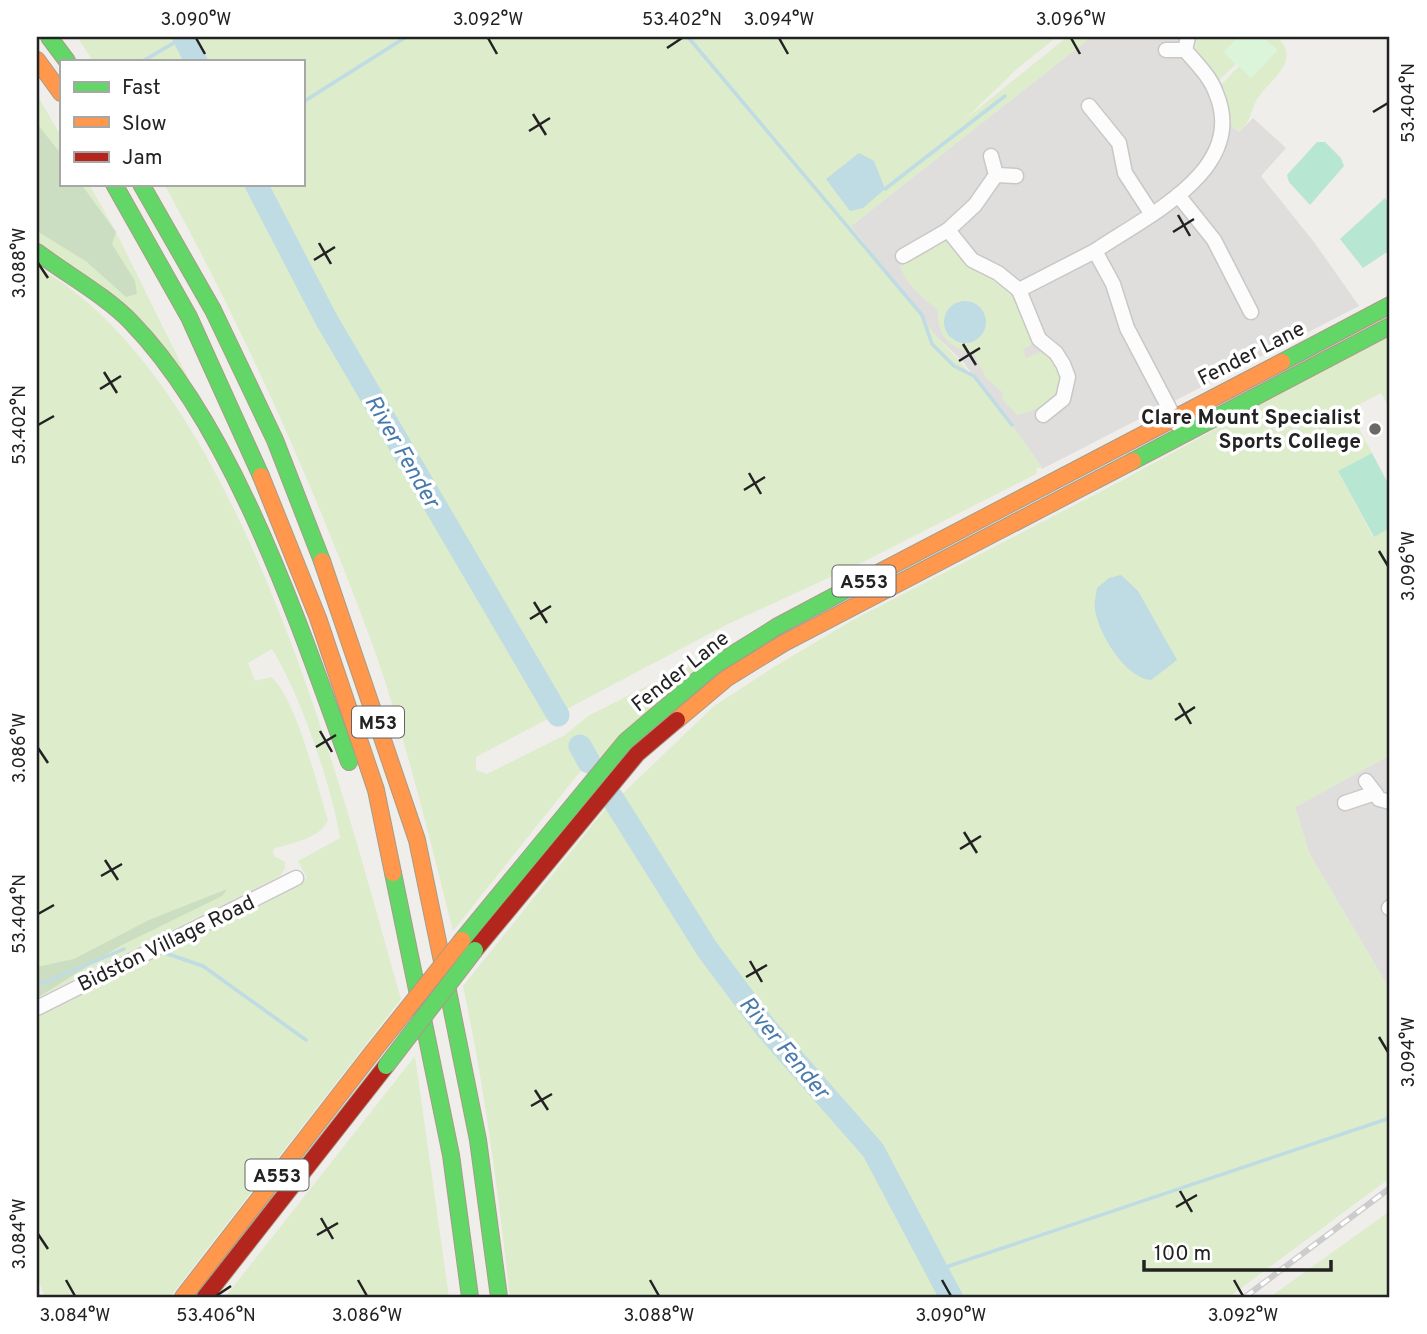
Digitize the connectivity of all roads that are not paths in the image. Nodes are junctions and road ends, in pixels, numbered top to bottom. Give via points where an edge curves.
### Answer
1 (49, 37) edge
2 (56, 37) edge
3 (1187, 43) edge
4 (1166, 50) dead end
5 (37, 60) edge
6 (68, 60) edge
7 (68, 60) edge
8 (60, 92) edge
9 (1089, 106) dead end
10 (991, 156) dead end
11 (996, 175) junction
12 (1016, 176) dead end
13 (115, 186) edge
14 (142, 186) edge
15 (1178, 195) junction
16 (1151, 213) junction
17 (948, 230) junction
18 (1095, 251) junction
19 (37, 252) edge
20 (903, 256) dead end
21 (1018, 290) junction
22 (1390, 305) edge
23 (1251, 312) dead end
24 (1390, 326) edge
25 (1042, 415) dead end
26 (1174, 417) junction
27 (1184, 435) junction
28 (1390, 802) edge
29 (1345, 803) dead end
30 (296, 878) dead end
31 (401, 901) junction
32 (468, 945) junction
33 (37, 1007) edge
34 (183, 1297) edge
35 (205, 1297) edge
36 (470, 1297) edge
37 (499, 1297) edge

1 - 6 main road
2 - 7 main road
3 - 4 street
3 - 15 street via 1216,92 1223,128 1209,166
5 - 8 main road
9 - 16 street via 1119,143 1125,173
10 - 11 street
11 - 12 street
11 - 17 street via 975,205
13 - 31 main road, M53 via 189,317 249,445 318,618 376,790
14 - 37 main road, M53 via 213,310 275,440 341,608 417,840 478,1140
15 - 16 street
15 - 23 street via 1214,240
16 - 18 street
17 - 20 street
17 - 21 street via 971,260 998,273
18 - 21 street
18 - 26 street via 1113,284 1127,328
19 - 31 main road, M53 via 130,321 187,395 235,481 298,622
21 - 25 street via 1039,339 1056,353 1068,377 1063,399
22 - 26 main road, Fender Lane / A553
24 - 27 main road, Fender Lane / A553
26 - 27 street
26 - 32 main road, Fender Lane / A553 via 778,626 714,666 626,741
27 - 32 main road, Fender Lane / A553 via 784,643 727,678 637,754
28 - 29 street via 1379,799 1370,787
30 - 33 street, Bidston Village Road
31 - 36 main road, M53 via 451,1155
32 - 34 main road, Fender Lane / A553, bridge via 372,1054
32 - 35 main road, Fender Lane / A553, bridge via 386,1066

